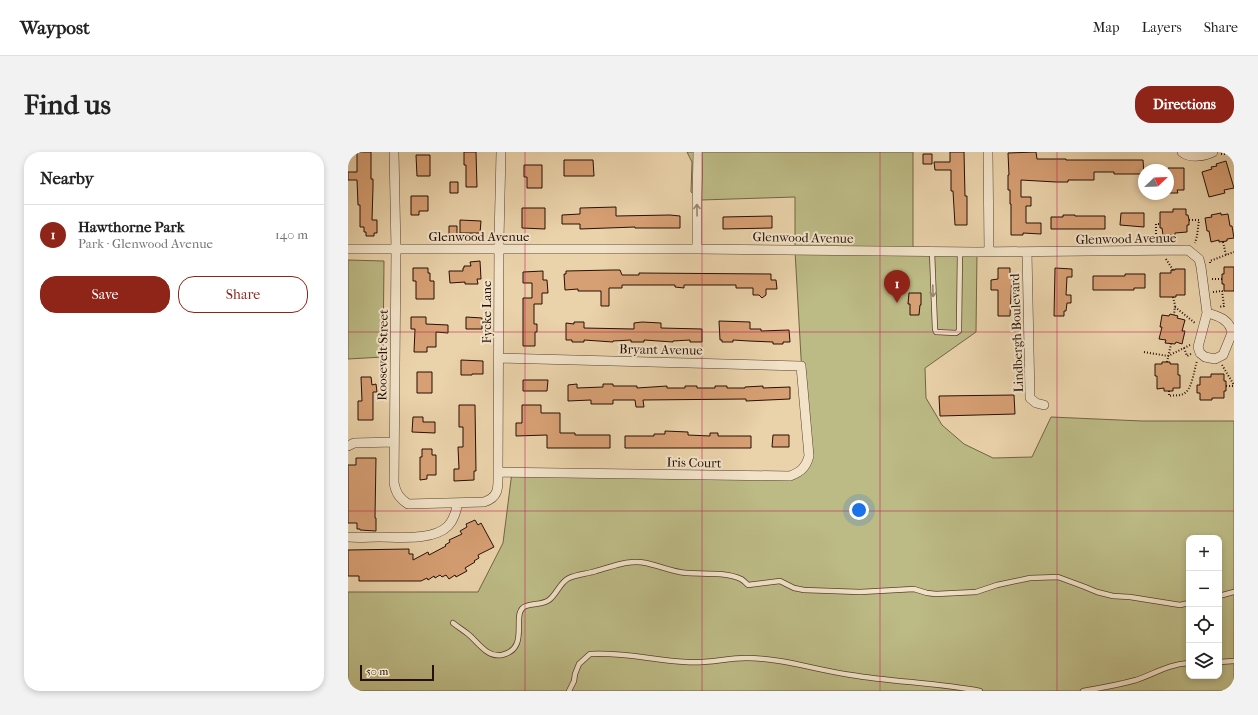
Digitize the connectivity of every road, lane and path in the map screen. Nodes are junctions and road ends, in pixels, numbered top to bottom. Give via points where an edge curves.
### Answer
1 (394, 152) edge
2 (501, 152) edge
3 (698, 152) edge
4 (988, 152) edge
5 (1182, 152) edge
6 (1213, 152) edge
7 (1188, 220) dead end
8 (1160, 224) dead end
9 (1223, 242) dead end
10 (1156, 244) dead end
11 (1193, 246) dead end
12 (348, 249) edge
13 (499, 249) junction
14 (697, 249) junction
15 (396, 250) junction
16 (932, 252) junction
17 (960, 252) junction
18 (988, 252) junction
19 (1027, 252) junction
20 (1234, 252) edge
21 (1226, 255) junction
22 (1161, 259) dead end
23 (1166, 259) junction
24 (1173, 259) dead end
25 (1211, 267) dead end
26 (1173, 270) dead end
27 (1211, 273) dead end
28 (1212, 279) junction
29 (1222, 279) dead end
30 (1173, 297) dead end
31 (1175, 307) junction
32 (1219, 311) dead end
33 (1207, 313) junction
34 (1174, 315) dead end
35 (1199, 326) dead end
36 (1194, 343) dead end
37 (1170, 344) dead end
38 (1184, 348) junction
39 (1144, 352) dead end
40 (1196, 352) dead end
41 (1168, 356) junction
42 (1198, 356) dead end
43 (499, 358) junction
44 (1167, 362) dead end
45 (1222, 363) dead end
46 (803, 386) joint
47 (1226, 386) dead end
48 (1234, 386) edge
49 (1169, 390) dead end
50 (1044, 405) dead end
51 (394, 442) junction
52 (348, 446) edge
53 (498, 472) junction
54 (458, 503) junction
55 (348, 537) edge
56 (1234, 592) edge
57 (1222, 595) edge
58 (1186, 604) edge
59 (453, 623) dead end
60 (1234, 661) edge
61 (1222, 662) edge
62 (1186, 663) edge
63 (569, 691) edge
64 (980, 691) edge
65 (1083, 691) edge

1 - 15 street, Roosevelt Street
2 - 13 street, Fycke Lane
14 -> 3 street
4 - 18 street
5 - 6 street via 1192,156
7 - 11 path via 1199,220
8 - 10 path via 1156,224
9 - 21 path
12 - 15 street, Glenwood Avenue
13 - 14 street, Glenwood Avenue
13 - 15 street, Glenwood Avenue
13 - 43 street, Fycke Lane
14 - 16 street, Glenwood Avenue
15 - 51 street, Roosevelt Street
16 - 17 street, Glenwood Avenue
16 -> 17 lane via 935,329 936,332 956,333 959,331
17 - 18 street, Glenwood Avenue
18 - 19 street, Glenwood Avenue
19 - 33 street, Glenwood Avenue via 1188,250 1199,259
19 - 50 street, Lindbergh Boulevard via 1030,398
20 - 21 path
21 - 25 path via 1210,262
22 - 23 path
23 - 24 path
23 - 26 path
27 - 28 path
28 - 29 path
28 - 32 path via 1213,292 1222,291 1224,306 1217,308
30 - 31 path
31 - 34 path
31 - 35 path
33 - 33 street, Glenwood Avenue via 1198,347 1205,358 1215,359 1223,354 1232,334 1229,324 1222,318
36 - 38 path
37 - 41 path
38 - 40 path via 1187,356
38 - 41 path
39 - 41 path
41 - 44 path
42 - 49 path via 1188,390 1182,394 1169,396
43 - 46 street, Bryant Avenue via 801,366
43 - 53 street, Fycke Lane
45 - 48 path
46 - 53 street, Iris Court via 809,456 803,469 790,476
47 - 48 path
51 - 52 street via 354,443
51 - 54 street, Roosevelt Street via 394,483 401,500 408,504
53 - 54 street, Fycke Lane via 496,494 492,500
54 - 55 street via 448,526 440,532 413,537
56 - 57 lane
58 - 59 lane via 1113,596 1058,577 1030,578 976,592 936,594 914,589 860,592 804,590 780,581 748,585 741,579 723,574 684,573 645,563 629,563 575,575 568,578 548,600 524,606 519,616 519,638 514,648 506,654 492,654 484,650
60 - 61 lane
62 - 65 lane via 1169,666 1137,680
63 - 64 lane via 578,664 590,654 608,653 687,662 746,658 775,660 852,675

